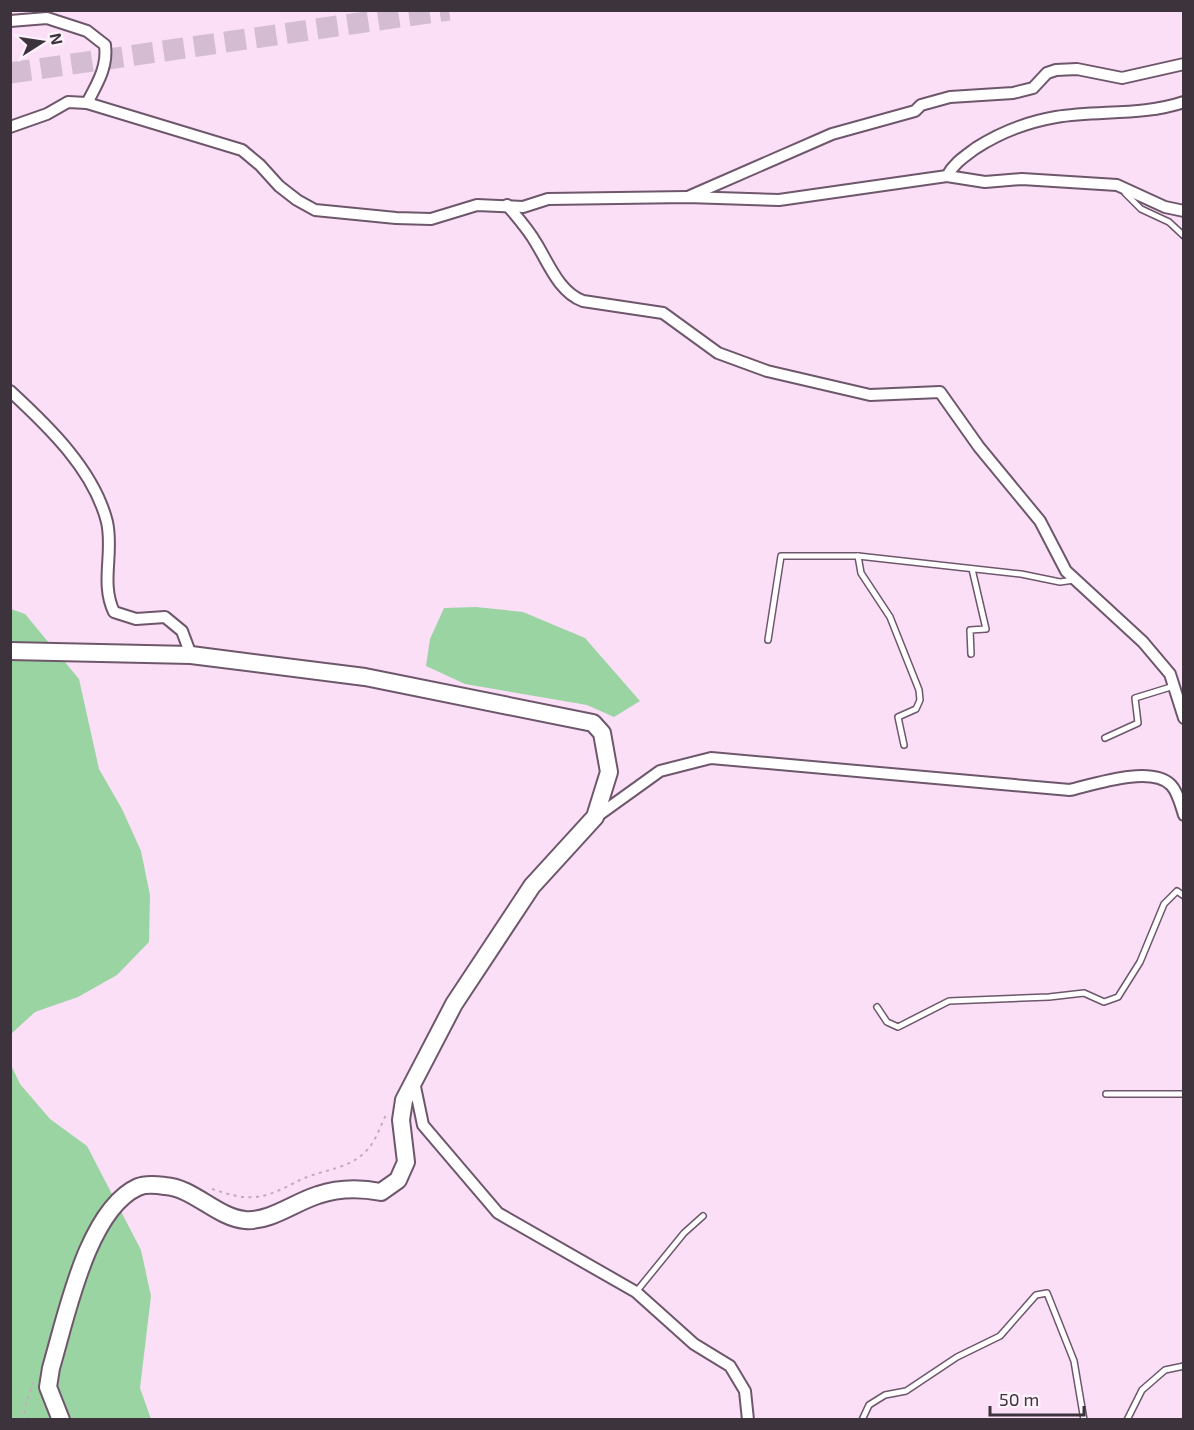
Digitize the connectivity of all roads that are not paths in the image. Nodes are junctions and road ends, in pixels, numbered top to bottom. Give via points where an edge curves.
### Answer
1 (10, 21) edge
2 (1184, 64) edge
3 (1184, 102) edge
4 (87, 103) junction
5 (10, 127) edge
6 (946, 176) junction
7 (1117, 185) junction
8 (687, 197) junction
9 (507, 205) junction
10 (1184, 210) edge
11 (1184, 236) edge
12 (10, 391) edge
13 (858, 556) junction
14 (972, 569) junction
15 (1075, 580) junction
16 (768, 640) dead end
17 (10, 651) edge
18 (971, 654) dead end
19 (190, 655) junction
20 (1174, 686) junction
21 (1184, 718) edge
22 (1105, 738) dead end
23 (904, 745) dead end
24 (1184, 815) edge
25 (595, 818) junction
26 (1184, 896) edge
27 (877, 1007) dead end
28 (414, 1082) junction
29 (1106, 1094) dead end
30 (1184, 1094) edge
31 (703, 1216) dead end
32 (636, 1292) junction
33 (1184, 1366) edge
34 (61, 1419) edge
35 (748, 1419) edge
36 (862, 1419) edge
37 (1084, 1419) edge
38 (1127, 1419) edge

1 - 4 street via 47,18 87,31 105,45 107,57 102,75
2 - 8 street via 1122,78 1077,69 1056,70 1047,73 1034,88 950,97 832,134
3 - 6 street via 1113,115 1057,117 1001,132 954,163
4 - 5 street via 68,102 48,114
4 - 9 street via 242,150 279,186 315,210 430,219 477,205
6 - 7 street via 985,182 1022,179
6 - 8 street via 779,200
7 - 10 street via 1165,207
7 - 11 lane via 1141,209 1170,222
8 - 9 street via 548,199 523,207
9 - 15 street via 573,297 663,313 718,353 767,371 870,395 940,392 1040,521 1066,571
12 - 19 street via 44,422 94,490 107,523 107,599 114,612 136,619 165,617 183,631
13 - 14 lane
13 - 16 lane via 781,556
13 - 23 lane via 861,573 890,617 920,690 916,709 898,717
14 - 15 lane via 1060,582
14 - 18 lane via 986,629 970,630
15 - 20 street via 1143,642 1170,674
17 - 19 street
19 - 25 street via 365,677 593,723 602,734 609,771
20 - 21 street
20 - 22 lane via 1135,698 1138,723
24 - 25 street via 1171,785 1153,775 1070,790 711,758 660,771
25 - 28 street via 532,886 454,1004
26 - 27 lane via 1178,891 1164,904 1140,962 1118,997 1104,1002 1084,993 949,1001 898,1027 887,1022
28 - 32 street via 423,1125 498,1213
28 - 34 street via 404,1100 401,1120 406,1162 398,1180 381,1192 361,1188 318,1194 264,1218 245,1220 167,1186 140,1186 118,1201 88,1244 51,1368 48,1387
29 - 30 lane
31 - 32 lane via 684,1233
32 - 35 street via 694,1344 730,1366 745,1391
33 - 38 lane via 1165,1370 1142,1390
36 - 37 lane via 869,1405 885,1395 906,1391 957,1357 1000,1336 1036,1296 1047,1293 1074,1361

